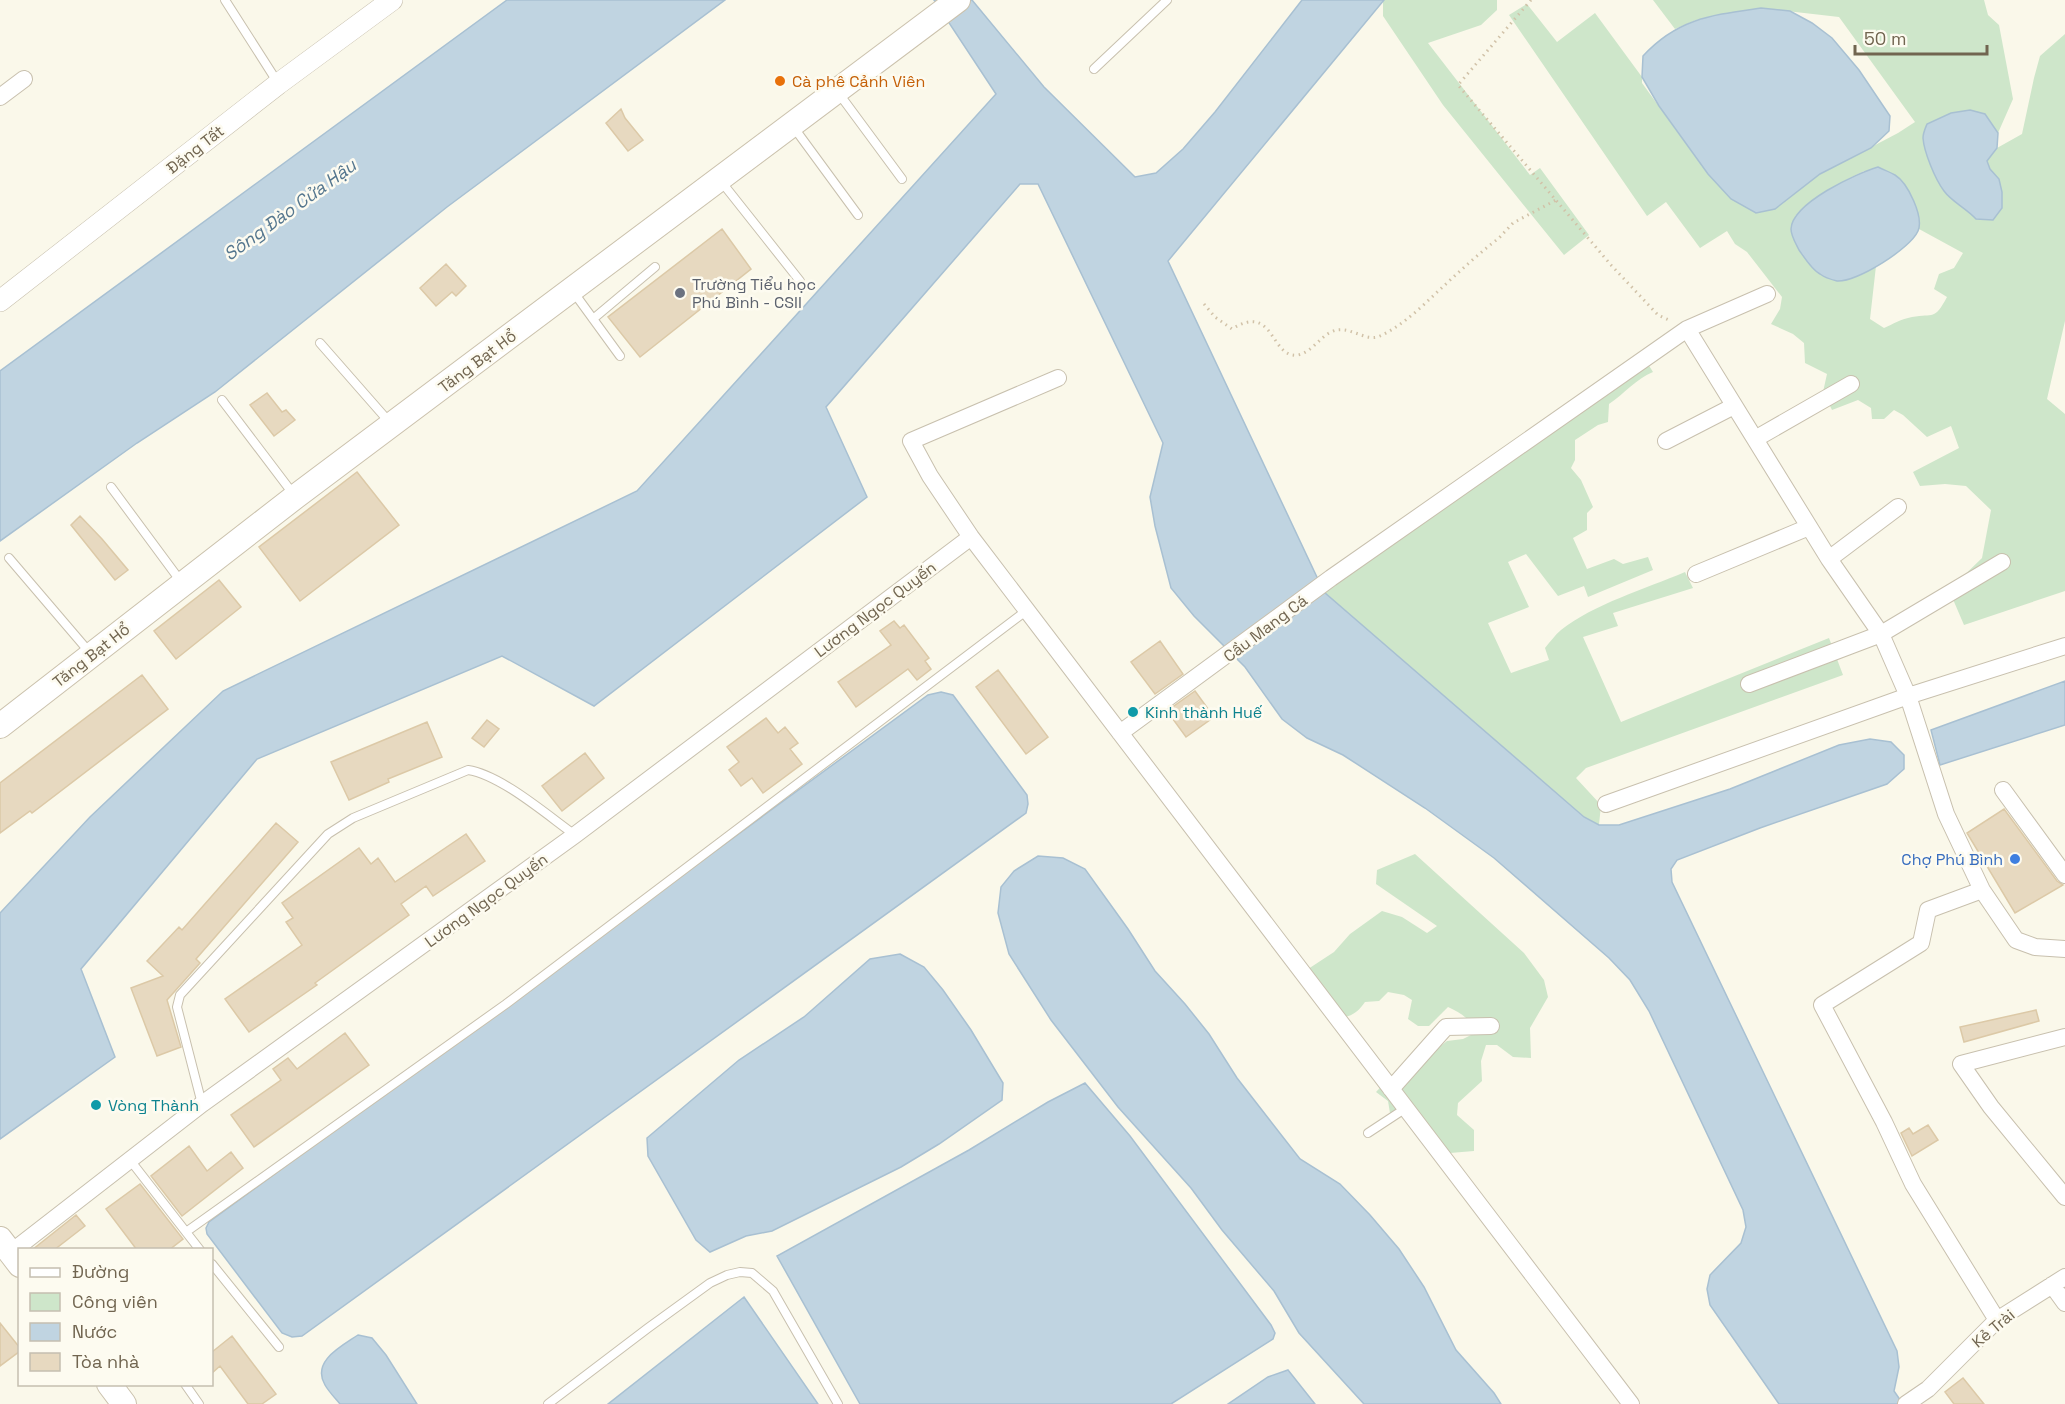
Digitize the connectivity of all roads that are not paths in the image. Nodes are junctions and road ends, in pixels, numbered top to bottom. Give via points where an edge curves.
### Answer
1 (225, 0) edge
2 (392, 0) edge
3 (958, 0) edge
4 (1162, 2) edge
5 (1094, 69) dead end
6 (24, 79) dead end
7 (278, 84) junction
8 (837, 91) junction
9 (0, 97) edge
10 (792, 125) junction
11 (719, 179) junction
12 (902, 179) dead end
13 (858, 215) dead end
14 (656, 267) dead end
15 (800, 281) dead end
16 (572, 290) junction
17 (1767, 294) dead end
18 (0, 301) edge
19 (592, 319) junction
20 (1687, 329) junction
21 (320, 343) dead end
22 (620, 356) dead end
23 (1058, 378) dead end
24 (1851, 384) dead end
25 (222, 400) dead end
26 (1734, 406) junction
27 (392, 425) junction
28 (1755, 439) junction
29 (1665, 441) dead end
30 (111, 487) dead end
31 (295, 497) junction
32 (1898, 507) dead end
33 (1809, 527) junction
34 (970, 537) junction
35 (9, 558) dead end
36 (1829, 559) junction
37 (2002, 562) dead end
38 (1696, 574) dead end
39 (182, 583) junction
40 (1026, 610) junction
41 (1881, 634) junction
42 (2065, 646) edge
43 (92, 655) junction
44 (1749, 684) dead end
45 (1908, 696) junction
46 (0, 726) edge
47 (1120, 733) junction
48 (2003, 790) dead end
49 (1606, 804) dead end
50 (575, 835) junction
51 (2065, 875) edge
52 (1982, 890) junction
53 (2065, 949) edge
54 (1491, 1026) dead end
55 (2065, 1037) edge
56 (1391, 1089) junction
57 (202, 1104) junction
58 (1406, 1108) junction
59 (1368, 1133) dead end
60 (130, 1160) junction
61 (2065, 1197) edge
62 (186, 1232) junction
63 (198, 1248) edge
64 (7, 1254) edge
65 (213, 1264) edge
66 (2059, 1281) edge
67 (2065, 1303) edge
68 (1997, 1320) junction
69 (279, 1347) dead end
70 (110, 1386) edge
71 (186, 1386) edge
72 (124, 1404) edge
73 (199, 1404) edge
74 (548, 1404) edge
75 (838, 1404) edge
76 (1631, 1404) edge
77 (1906, 1404) edge

1 - 7 lane
2 - 7 street, Đặng Tất
3 - 8 main road, Tăng Bạt Hổ
4 - 5 lane
6 - 9 street
7 - 18 street, Đặng Tất
8 - 10 main road, Tăng Bạt Hổ
8 - 12 lane
10 - 11 main road, Tăng Bạt Hổ
10 - 13 lane
11 - 15 lane
11 - 16 main road, Tăng Bạt Hổ
14 - 19 lane
16 - 19 lane
16 - 27 main road, Tăng Bạt Hổ
17 - 20 street, Cầu Mang Cá
19 - 22 lane
20 - 26 street
20 - 47 street, Cầu Mang Cá via 1331,578
21 - 27 lane
23 - 34 street via 912,441
24 - 28 street
25 - 31 lane
26 - 28 street
26 - 29 street
27 - 31 main road, Tăng Bạt Hổ
28 - 33 street
30 - 39 lane
31 - 39 main road, Tăng Bạt Hổ
32 - 36 street
33 - 36 street
33 - 38 street
34 - 40 street
34 - 50 street, Lương Ngọc Quyến
35 - 43 lane
36 - 41 street
37 - 41 street
39 - 43 main road, Tăng Bạt Hổ
40 - 47 street
40 - 62 lane via 506,1004
41 - 44 street
41 - 45 street
42 - 45 street
43 - 46 main road, Tăng Bạt Hổ
45 - 49 street
45 - 52 street via 1946,814
47 - 56 street
48 - 51 street
50 - 57 street, Lương Ngọc Quyến
50 - 57 lane via 504,785 482,772 468,770 353,818 328,834 180,995 177,1007
52 - 53 street via 2016,940 2035,947
52 - 68 street via 1928,910 1921,943 1822,1005 1913,1184
54 - 56 street via 1446,1027
55 - 61 street via 1961,1064
56 - 58 street
57 - 60 street, Lương Ngọc Quyến
58 - 59 lane
58 - 76 street
60 - 62 lane
60 - 64 street, Lương Ngọc Quyến
62 - 63 lane
65 - 69 lane
66 - 67 street
66 - 68 street, Kẻ Trài
68 - 77 street, Kẻ Trài via 1928,1389
70 - 72 main road
71 - 73 lane
74 - 75 lane via 710,1283 740,1272 752,1273 773,1291

